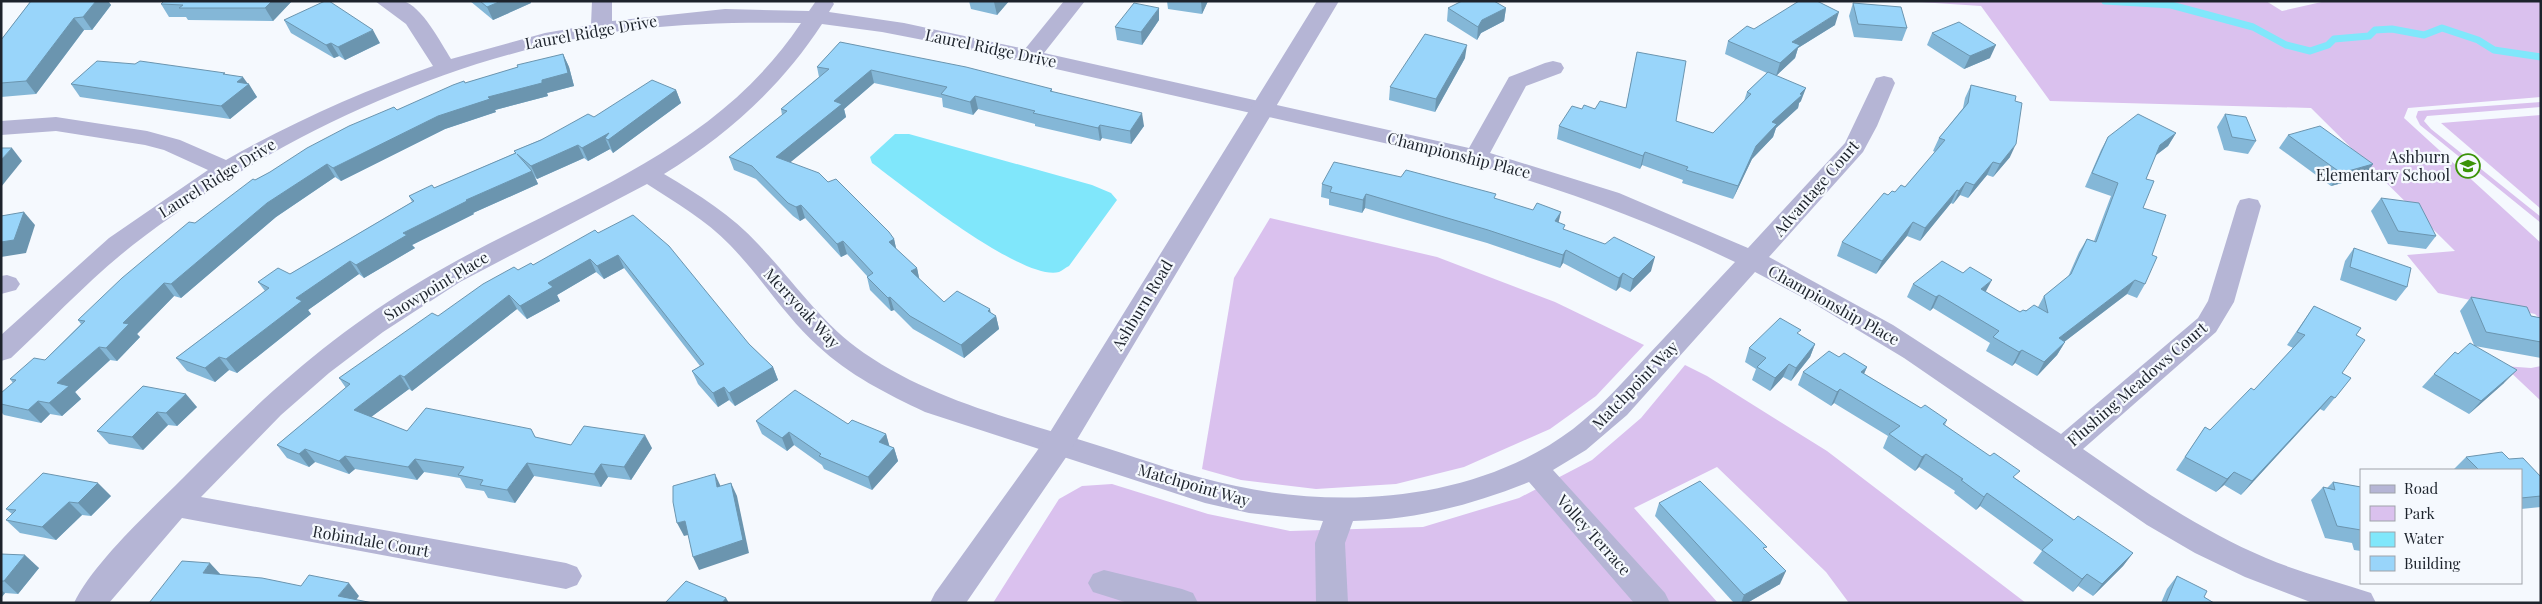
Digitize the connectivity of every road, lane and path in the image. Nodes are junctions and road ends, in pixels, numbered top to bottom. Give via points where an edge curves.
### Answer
1 (386, 1) edge
2 (602, 1) edge
3 (1075, 1) edge
4 (1328, 1) edge
5 (820, 9) edge
6 (602, 28) junction
7 (1030, 56) junction
8 (445, 68) junction
9 (1553, 68) dead end
10 (1884, 83) dead end
11 (1262, 108) junction
12 (1, 128) edge
13 (1476, 157) junction
14 (226, 169) junction
15 (647, 174) junction
16 (2249, 206) dead end
17 (1752, 260) junction
18 (1, 351) edge
19 (1058, 445) junction
20 (2062, 450) junction
21 (1533, 468) junction
22 (176, 505) junction
23 (1342, 509) junction
24 (566, 576) dead end
25 (1104, 583) dead end
26 (90, 603) edge
27 (947, 603) edge
28 (1182, 603) edge
29 (1332, 603) edge
30 (1654, 603) edge
31 (2360, 603) edge

1 - 8 street via 420,24
2 - 6 street
3 - 7 street
4 - 11 street, Ashburn Road
5 - 6 street, Laurel Ridge Drive via 708,15
5 - 7 street, Laurel Ridge Drive
5 - 15 street, Snowpoint Place via 789,57 756,93 708,133
6 - 8 street, Laurel Ridge Drive via 516,46
7 - 11 street, Laurel Ridge Drive
8 - 14 street, Laurel Ridge Drive via 320,118
9 - 13 street via 1517,82
10 - 17 street, Advantage Court via 1855,147
11 - 13 street, Championship Place
11 - 19 street, Ashburn Road
12 - 14 street via 56,124 147,138 172,145
13 - 17 street, Championship Place via 1610,198
14 - 18 street, Laurel Ridge Drive via 133,232 87,270
15 - 19 street, Merryoak Way via 726,227 816,327 862,365 896,386 935,404
15 - 22 street, Snowpoint Place via 478,260 387,315 284,396
16 - 20 street, Flushing Meadows Court via 2221,302 2207,325
17 - 20 street, Championship Place via 1884,332
17 - 21 street, Matchpoint Way via 1617,407 1590,432
19 - 23 street, Matchpoint Way via 1214,493 1292,507
19 - 27 street, Ashburn Road
20 - 31 street, Championship Place via 2160,517 2213,547 2271,574
21 - 23 street, Matchpoint Way via 1468,492 1426,502
21 - 30 street, Volley Terrace
22 - 24 street, Robindale Court
22 - 26 street, Snowpoint Place
23 - 29 street via 1330,544
25 - 28 street

